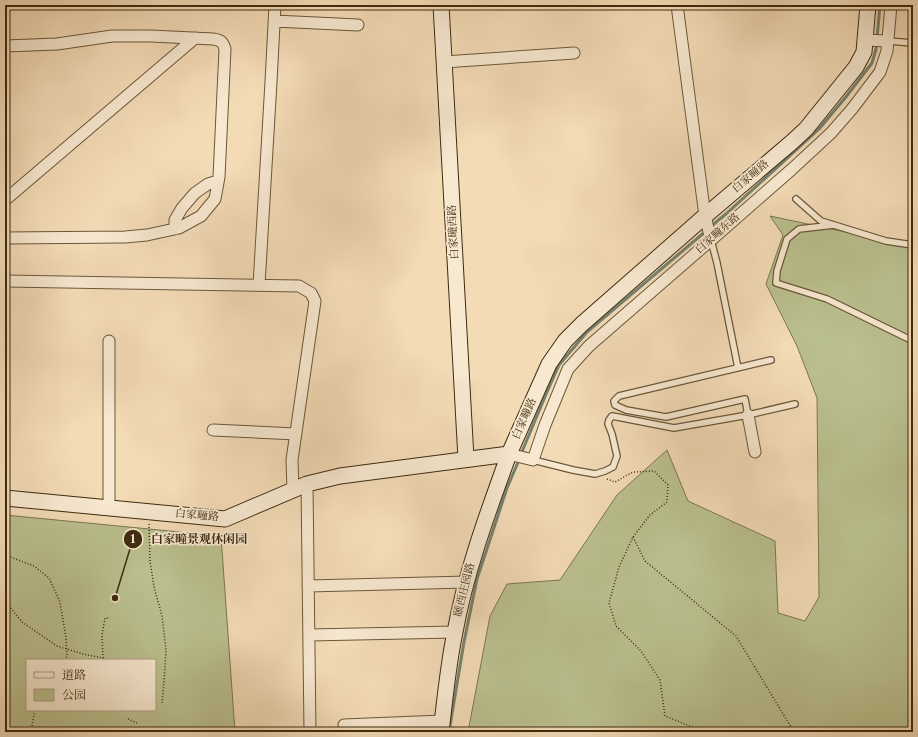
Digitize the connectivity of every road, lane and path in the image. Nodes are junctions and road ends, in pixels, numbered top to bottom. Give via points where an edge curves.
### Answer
1 (275, 5) edge
2 (441, 5) edge
3 (677, 5) edge
4 (868, 5) edge
5 (891, 5) edge
6 (274, 21) junction
7 (358, 25) dead end
8 (195, 38) junction
9 (877, 41) junction
10 (913, 43) edge
11 (5, 46) edge
12 (574, 53) dead end
13 (444, 62) junction
14 (218, 181) junction
15 (796, 199) dead end
16 (5, 200) edge
17 (834, 225) junction
18 (708, 228) junction
19 (175, 229) junction
20 (5, 238) edge
21 (913, 245) edge
22 (5, 281) edge
23 (258, 285) junction
24 (109, 341) dead end
25 (913, 341) edge
26 (771, 360) dead end
27 (738, 368) junction
28 (795, 404) dead end
29 (748, 415) junction
30 (213, 430) dead end
31 (296, 434) junction
32 (755, 452) dead end
33 (521, 457) junction
34 (466, 459) junction
35 (595, 474) junction
36 (307, 484) junction
37 (293, 490) junction
38 (5, 498) edge
39 (109, 508) junction
40 (148, 512) junction
41 (633, 537) junction
42 (5, 555) edge
43 (467, 582) junction
44 (308, 586) junction
45 (5, 601) edge
46 (110, 618) dead end
47 (455, 632) junction
48 (309, 635) junction
49 (67, 649) junction
50 (103, 658) joint
51 (66, 659) edge
52 (162, 703) dead end
53 (35, 711) edge
54 (128, 719) dead end
55 (137, 723) dead end
56 (344, 724) dead end
57 (442, 727) edge
58 (32, 732) edge
59 (310, 732) edge
60 (695, 732) edge
61 (794, 732) edge

1 - 6 street
2 - 13 street, 白家疃西路
3 - 18 street
4 - 9 street, 白家疃路
5 - 9 street, 白家疃东路
6 - 7 street
6 - 23 street
8 - 11 street via 112,36 57,44
8 - 14 street via 220,40 225,50
8 - 16 street
9 - 10 lane
9 - 18 street, 白家疃路 via 864,52 856,67 806,128
9 - 18 street, 白家疃东路 via 887,51 880,72 832,133
12 - 13 street
13 - 34 street, 白家疃西路
14 - 19 street via 195,193 175,220
14 - 19 street via 215,199 201,216
15 - 17 lane via 821,221
17 - 21 lane via 886,241
17 - 25 lane via 799,229 787,239 776,283 827,299
18 - 27 lane
18 - 33 street, 白家疃东路 via 568,369 545,425
18 - 33 street, 白家疃路 via 582,324 565,341 549,364
19 - 20 street via 125,237
22 - 23 street
23 - 31 street via 299,286 311,293 315,301
24 - 39 street
26 - 27 lane
27 - 29 lane via 619,396 614,401 615,405 626,410 666,417 745,400
28 - 29 lane
29 - 32 street
29 - 35 lane via 674,428 612,416 608,424 617,456 613,467
30 - 31 street
31 - 37 street via 292,460
33 - 34 street, 白家疃路
33 - 35 lane
33 - 43 street, 颐西庄园路 via 479,537
34 - 36 street, 白家疃路 via 340,476
35 - 41 path via 614,482 633,472 654,471 668,485 667,502 650,515
36 - 37 street, 白家疃路
36 - 44 street
37 - 40 street, 白家疃路 via 224,519
38 - 39 street, 白家疃路
39 - 40 street, 白家疃路
40 - 52 path via 150,561 162,616 166,650
41 - 60 path via 619,567 609,603 616,626 641,651 660,680 665,716 692,727
41 - 61 path via 645,561 736,636
42 - 49 path via 34,566 49,578 60,602
43 - 44 street
43 - 47 street, 颐西庄园路
44 - 48 street
45 - 49 path via 22,622 57,646
46 - 50 path via 105,618 102,635
47 - 48 street
47 - 57 street, 颐西庄园路
48 - 59 street
49 - 50 path
49 - 51 path
53 - 58 path
54 - 55 path
56 - 57 street

